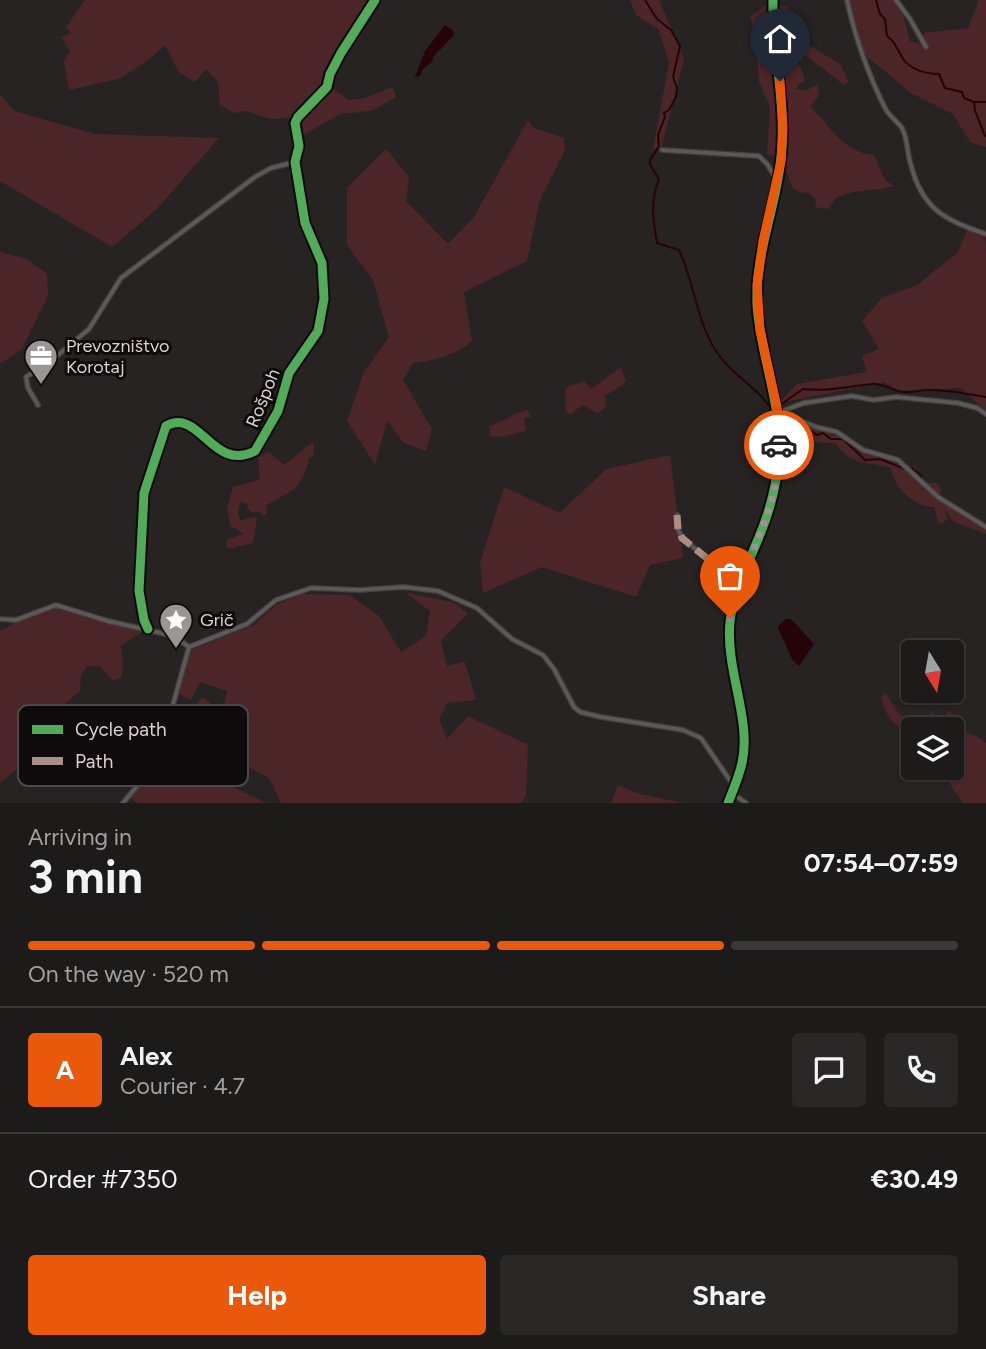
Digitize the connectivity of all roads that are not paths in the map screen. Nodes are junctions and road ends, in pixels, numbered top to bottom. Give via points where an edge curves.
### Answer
1 (374, 0) edge
2 (773, 0) edge
3 (847, 0) edge
4 (896, 0) edge
5 (926, 47) dead end
6 (662, 150) dead end
7 (295, 162) junction
8 (777, 180) junction
9 (986, 234) edge
10 (38, 405) dead end
11 (780, 412) junction
12 (986, 414) edge
13 (677, 515) dead end
14 (986, 527) edge
15 (742, 579) junction
16 (0, 619) edge
17 (148, 629) junction
18 (189, 647) junction
19 (173, 705) edge
20 (137, 786) edge
21 (732, 793) junction
22 (123, 803) edge
23 (728, 803) edge
24 (746, 803) edge

1 - 7 street, Rošpoh via 341,53 327,87 295,123 299,146
2 - 8 street via 783,116
3 - 9 street via 859,45 884,107 904,133 911,168 925,200 947,219
4 - 5 street
6 - 8 street via 759,156
7 - 10 street via 255,177 121,278 89,329 26,377
7 - 17 street, Rošpoh via 305,223 322,263 324,299 318,331 289,373 278,411 255,451 227,455 188,425 166,426 144,493 139,591
8 - 11 street via 757,285 760,330
11 - 12 street via 804,403 852,396 958,403
11 - 14 street via 837,432 863,450 898,460 938,497
11 - 15 street via 774,493
13 - 15 street via 682,538 719,568
15 - 21 street via 729,637 744,746
16 - 17 street via 16,620 56,604
17 - 18 street via 180,638
18 - 19 street
18 - 21 street via 247,624 276,600 311,588 404,587 438,592 477,608 512,639 543,655 580,712 683,730 701,738 731,782
20 - 22 street
21 - 23 street
21 - 24 street

